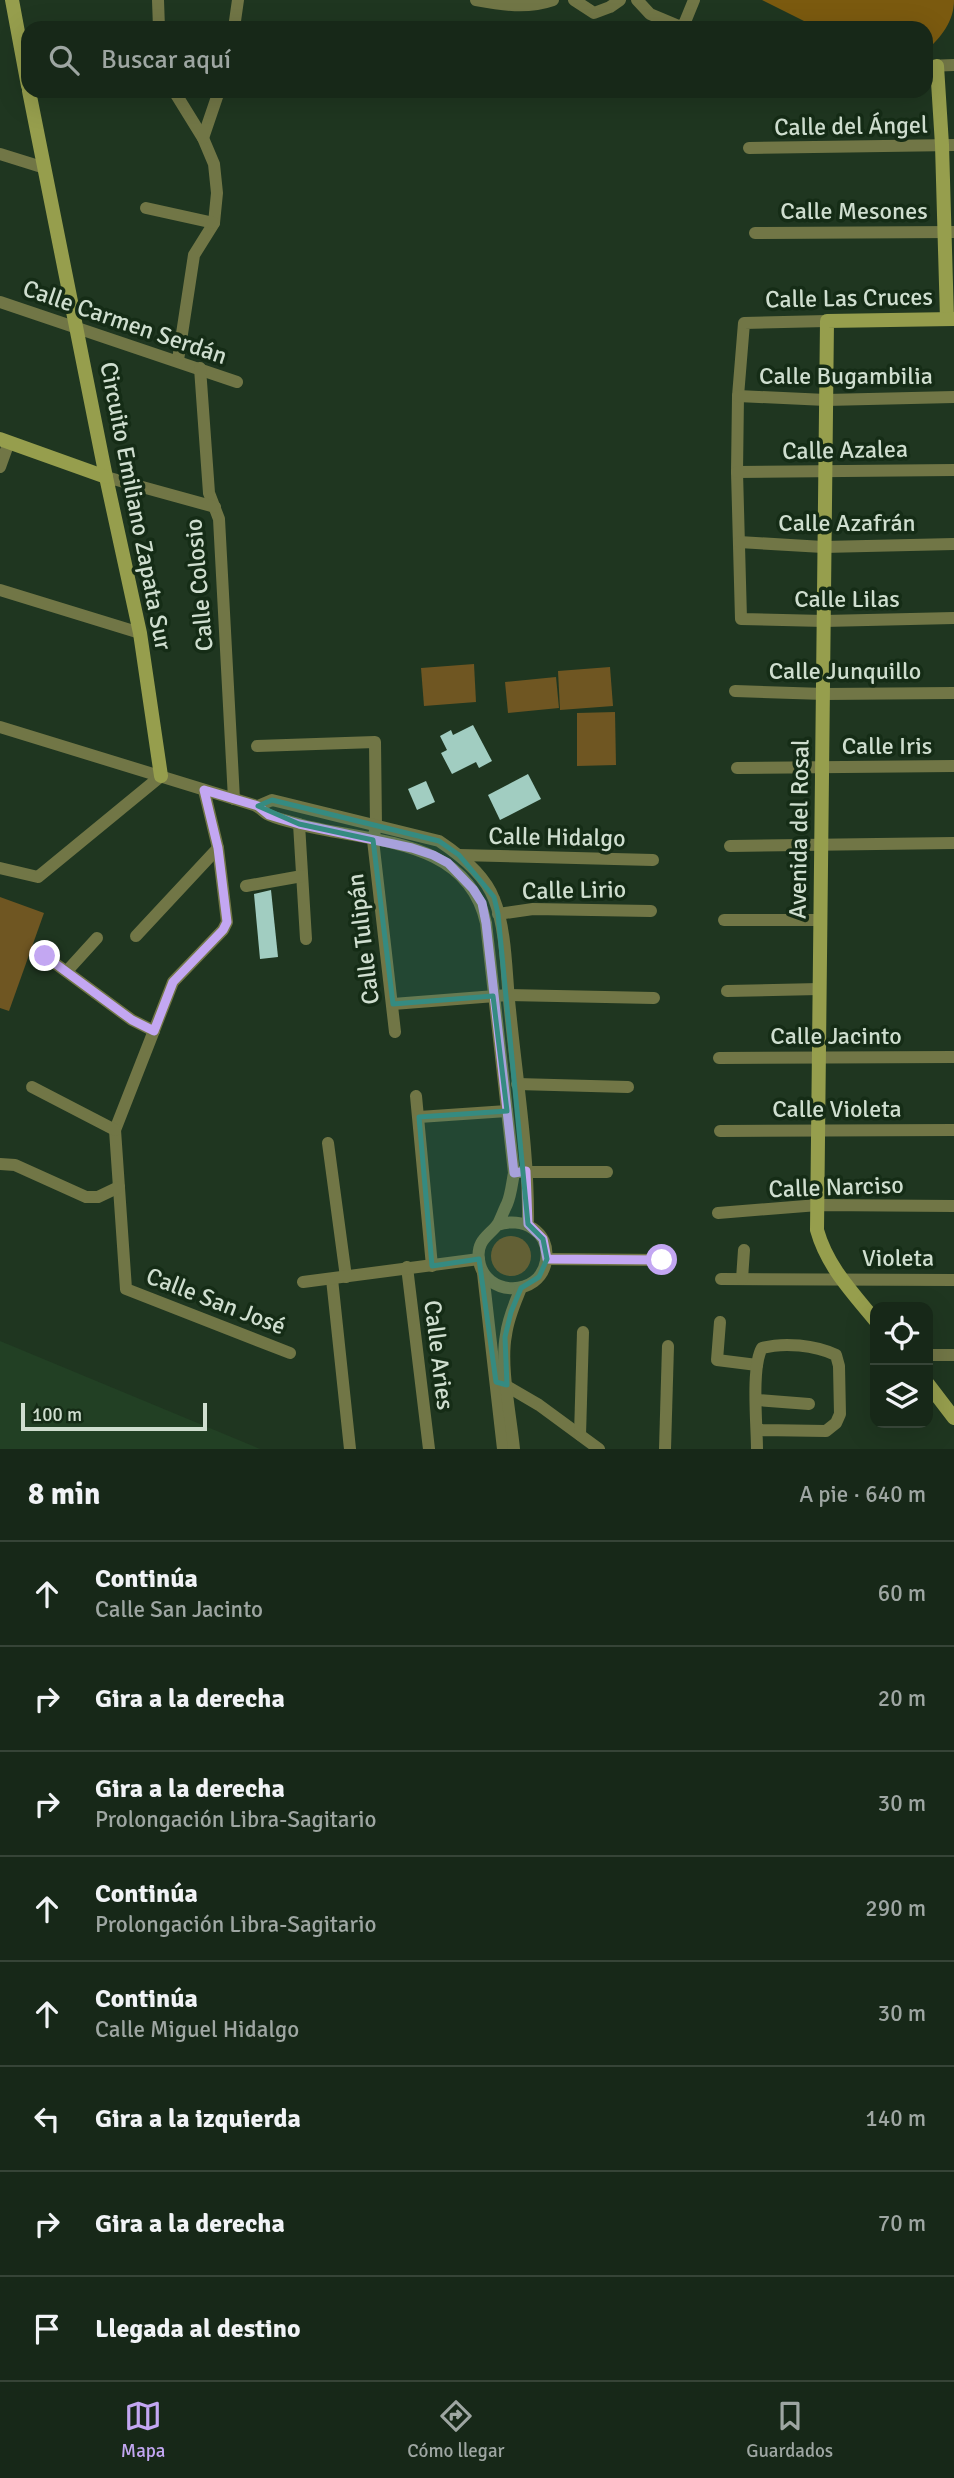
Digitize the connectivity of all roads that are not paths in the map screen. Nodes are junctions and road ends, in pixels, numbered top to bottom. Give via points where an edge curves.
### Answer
1 (158, 0) edge
2 (237, 0) edge
3 (476, 0) edge
4 (553, 0) edge
5 (574, 0) edge
6 (620, 0) edge
7 (636, 0) edge
8 (694, 0) edge
9 (540, 2) edge
10 (8, 4) edge
11 (159, 21) edge
12 (235, 21) edge
13 (667, 21) edge
14 (685, 21) edge
15 (21, 57) edge
16 (954, 65) edge
17 (933, 66) edge
18 (933, 71) edge
19 (30, 98) edge
20 (178, 98) edge
21 (217, 98) edge
22 (203, 138) junction
23 (948, 145) edge
24 (748, 148) dead end
25 (0, 154) edge
26 (45, 168) junction
27 (146, 208) dead end
28 (214, 223) junction
29 (949, 232) edge
30 (755, 233) dead end
31 (0, 302) edge
32 (950, 318) edge
33 (827, 321) junction
34 (77, 328) junction
35 (178, 360) junction
36 (200, 368) junction
37 (237, 382) dead end
38 (738, 396) junction
39 (954, 397) edge
40 (826, 400) junction
41 (4, 440) edge
42 (0, 467) edge
43 (954, 470) edge
44 (737, 471) junction
45 (825, 471) junction
46 (106, 477) junction
47 (215, 508) junction
48 (739, 542) junction
49 (954, 544) edge
50 (823, 547) junction
51 (0, 590) edge
52 (954, 618) edge
53 (824, 621) junction
54 (141, 633) junction
55 (735, 691) dead end
56 (954, 693) edge
57 (824, 694) junction
58 (0, 727) edge
59 (257, 746) dead end
60 (954, 766) edge
61 (824, 767) junction
62 (737, 768) dead end
63 (161, 776) junction
64 (204, 790) junction
65 (234, 799) junction
66 (258, 806) junction
67 (299, 824) junction
68 (376, 825) junction
69 (373, 841) junction
70 (954, 843) edge
71 (823, 845) junction
72 (730, 846) dead end
73 (218, 848) junction
74 (459, 855) junction
75 (653, 860) dead end
76 (0, 868) edge
77 (302, 876) junction
78 (246, 886) dead end
79 (651, 911) dead end
80 (498, 914) junction
81 (724, 920) dead end
82 (820, 920) junction
83 (136, 936) dead end
84 (97, 938) dead end
85 (306, 939) dead end
86 (45, 956) dead end
87 (67, 971) junction
88 (819, 989) junction
89 (727, 991) dead end
90 (508, 995) junction
91 (493, 996) junction
92 (654, 999) dead end
93 (393, 1004) junction
94 (154, 1031) junction
95 (395, 1032) dead end
96 (954, 1056) edge
97 (819, 1057) junction
98 (719, 1058) dead end
99 (517, 1084) junction
100 (32, 1087) dead end
101 (628, 1087) dead end
102 (416, 1096) dead end
103 (507, 1111) junction
104 (419, 1117) junction
105 (819, 1129) junction
106 (115, 1130) junction
107 (954, 1130) edge
108 (720, 1131) dead end
109 (328, 1143) dead end
110 (0, 1164) edge
111 (520, 1172) junction
112 (607, 1172) dead end
113 (119, 1187) junction
114 (818, 1205) junction
115 (954, 1206) edge
116 (718, 1213) dead end
117 (528, 1224) junction
118 (497, 1225) junction
119 (744, 1251) dead end
120 (547, 1259) junction
121 (662, 1260) dead end
122 (432, 1266) junction
123 (481, 1266) junction
124 (407, 1267) junction
125 (346, 1277) junction
126 (332, 1279) junction
127 (721, 1279) dead end
128 (742, 1279) junction
129 (841, 1279) junction
130 (954, 1280) edge
131 (303, 1282) dead end
132 (521, 1288) junction
133 (870, 1314) edge
134 (720, 1322) dead end
135 (583, 1332) dead end
136 (668, 1346) dead end
137 (290, 1353) dead end
138 (933, 1355) edge
139 (954, 1355) edge
140 (757, 1364) junction
141 (502, 1383) junction
142 (933, 1391) edge
143 (757, 1400) junction
144 (809, 1404) dead end
145 (954, 1418) edge
146 (757, 1430) junction
147 (580, 1435) junction
148 (350, 1449) edge
149 (429, 1449) edge
150 (503, 1449) edge
151 (513, 1449) edge
152 (599, 1449) edge
153 (665, 1449) edge
154 (757, 1449) edge

1 - 11 street
2 - 12 street
3 - 9 street via 508,6
4 - 9 street
5 - 6 street via 594,13
7 - 13 street via 650,14
8 - 14 street
10 - 15 street
16 - 17 street
18 - 23 street
19 - 26 street, Circuito Emiliano Zapata Sur
20 - 22 street
21 - 22 street
22 - 28 street via 214,164
23 - 24 street, Calle del Ángel
23 - 29 street
25 - 26 street
26 - 34 street, Circuito Emiliano Zapata Sur
27 - 28 street
28 - 35 street via 194,255
29 - 30 street, Calle Mesones
29 - 32 street
31 - 34 street, Calle Carmen Serdán
32 - 33 street, Calle Las Cruces
33 - 38 street, Calle Las Cruces via 744,323
33 - 40 street, Avenida del Rosal
34 - 35 street, Calle Carmen Serdán
34 - 46 street, Circuito Emiliano Zapata Sur
35 - 36 street, Calle Carmen Serdán
36 - 37 street, Calle Carmen Serdán
36 - 47 street, Calle Colosio via 209,492
38 - 40 street, Calle Bugambilia
38 - 44 street
39 - 40 street, Calle Bugambilia
40 - 45 street, Avenida del Rosal
41 - 42 street
41 - 46 street
43 - 45 street, Calle Azalea
44 - 45 street, Calle Azalea
44 - 48 street
45 - 50 street, Avenida del Rosal
46 - 47 street
46 - 54 street, Circuito Emiliano Zapata Sur
47 - 65 street, Calle Colosio
48 - 50 street, Calle Azafrán
48 - 53 street, Calle Lilas via 741,619
49 - 50 street, Calle Azafrán
50 - 53 street, Avenida del Rosal
51 - 54 street
52 - 53 street, Calle Lilas
53 - 57 street, Avenida del Rosal
54 - 63 street, Circuito Emiliano Zapata Sur
55 - 57 street, Calle Junquillo
56 - 57 street, Calle Junquillo
57 - 61 street, Avenida del Rosal
58 - 63 street
59 - 68 street, Calle Tulipán via 375,742
60 - 61 street, Calle Iris
61 - 62 street, Calle Iris
61 - 71 street, Avenida del Rosal
63 - 64 street
63 - 76 street via 37,877
64 - 65 street
64 - 73 street
65 - 66 street
66 - 67 street via 269,815
66 - 68 street via 272,800
67 - 69 street
67 - 77 street
68 - 69 street, Calle Tulipán
68 - 74 street via 439,841
69 - 91 street via 433,855 448,863 473,889 486,923
69 - 93 street, Calle Tulipán
70 - 71 street
71 - 72 street
71 - 82 street, Avenida del Rosal
73 - 83 street
73 - 94 street via 227,922 173,982
74 - 75 street, Calle Hidalgo
74 - 80 street via 494,897
77 - 78 street
77 - 85 street
79 - 80 street, Calle Lirio via 533,909
80 - 90 street
81 - 82 street
82 - 88 street, Avenida del Rosal
84 - 87 street
86 - 87 street
87 - 94 street
88 - 89 street
88 - 97 street, Avenida del Rosal
90 - 91 street
90 - 92 street
90 - 99 street
91 - 93 street
91 - 103 street
93 - 95 street, Calle Tulipán
94 - 106 street
96 - 97 street, Calle Jacinto
97 - 98 street, Calle Jacinto
97 - 105 street, Avenida del Rosal
99 - 101 street
99 - 111 street
100 - 106 street
102 - 104 street
103 - 104 street
103 - 111 street
104 - 122 street
105 - 107 street, Calle Violeta
105 - 108 street, Calle Violeta
105 - 114 street, Avenida del Rosal
106 - 113 street
109 - 125 street
110 - 113 street via 15,1165 86,1197
111 - 112 street
111 - 117 street
111 - 118 street
113 - 137 street, Calle San José via 126,1289
114 - 115 street, Calle Narciso
114 - 116 street, Calle Narciso
114 - 129 street, Avenida del Rosal via 822,1250
117 - 118 street
117 - 120 street via 543,1239
118 - 123 street via 480,1246
119 - 128 street
120 - 121 street
120 - 132 street via 538,1277
122 - 123 street, Calle Aries
122 - 124 street, Calle Aries
123 - 132 street via 492,1282 506,1289
123 - 141 street
124 - 125 street, Calle Aries
124 - 149 street, Calle Aries
125 - 126 street, Calle Aries
126 - 131 street, Calle Aries
126 - 148 street
127 - 128 street, Violeta
128 - 129 street, Violeta
129 - 130 street, Violeta
129 - 133 street, Avenida del Rosal
132 - 141 street via 505,1337
134 - 140 street via 717,1360
135 - 147 street
136 - 153 street
138 - 139 street
140 - 143 street
140 - 146 street via 762,1348 771,1346 821,1348 835,1354 840,1414 826,1431
141 - 147 street
141 - 150 street
141 - 151 street
142 - 145 street
143 - 144 street
143 - 146 street
146 - 154 street
147 - 152 street

